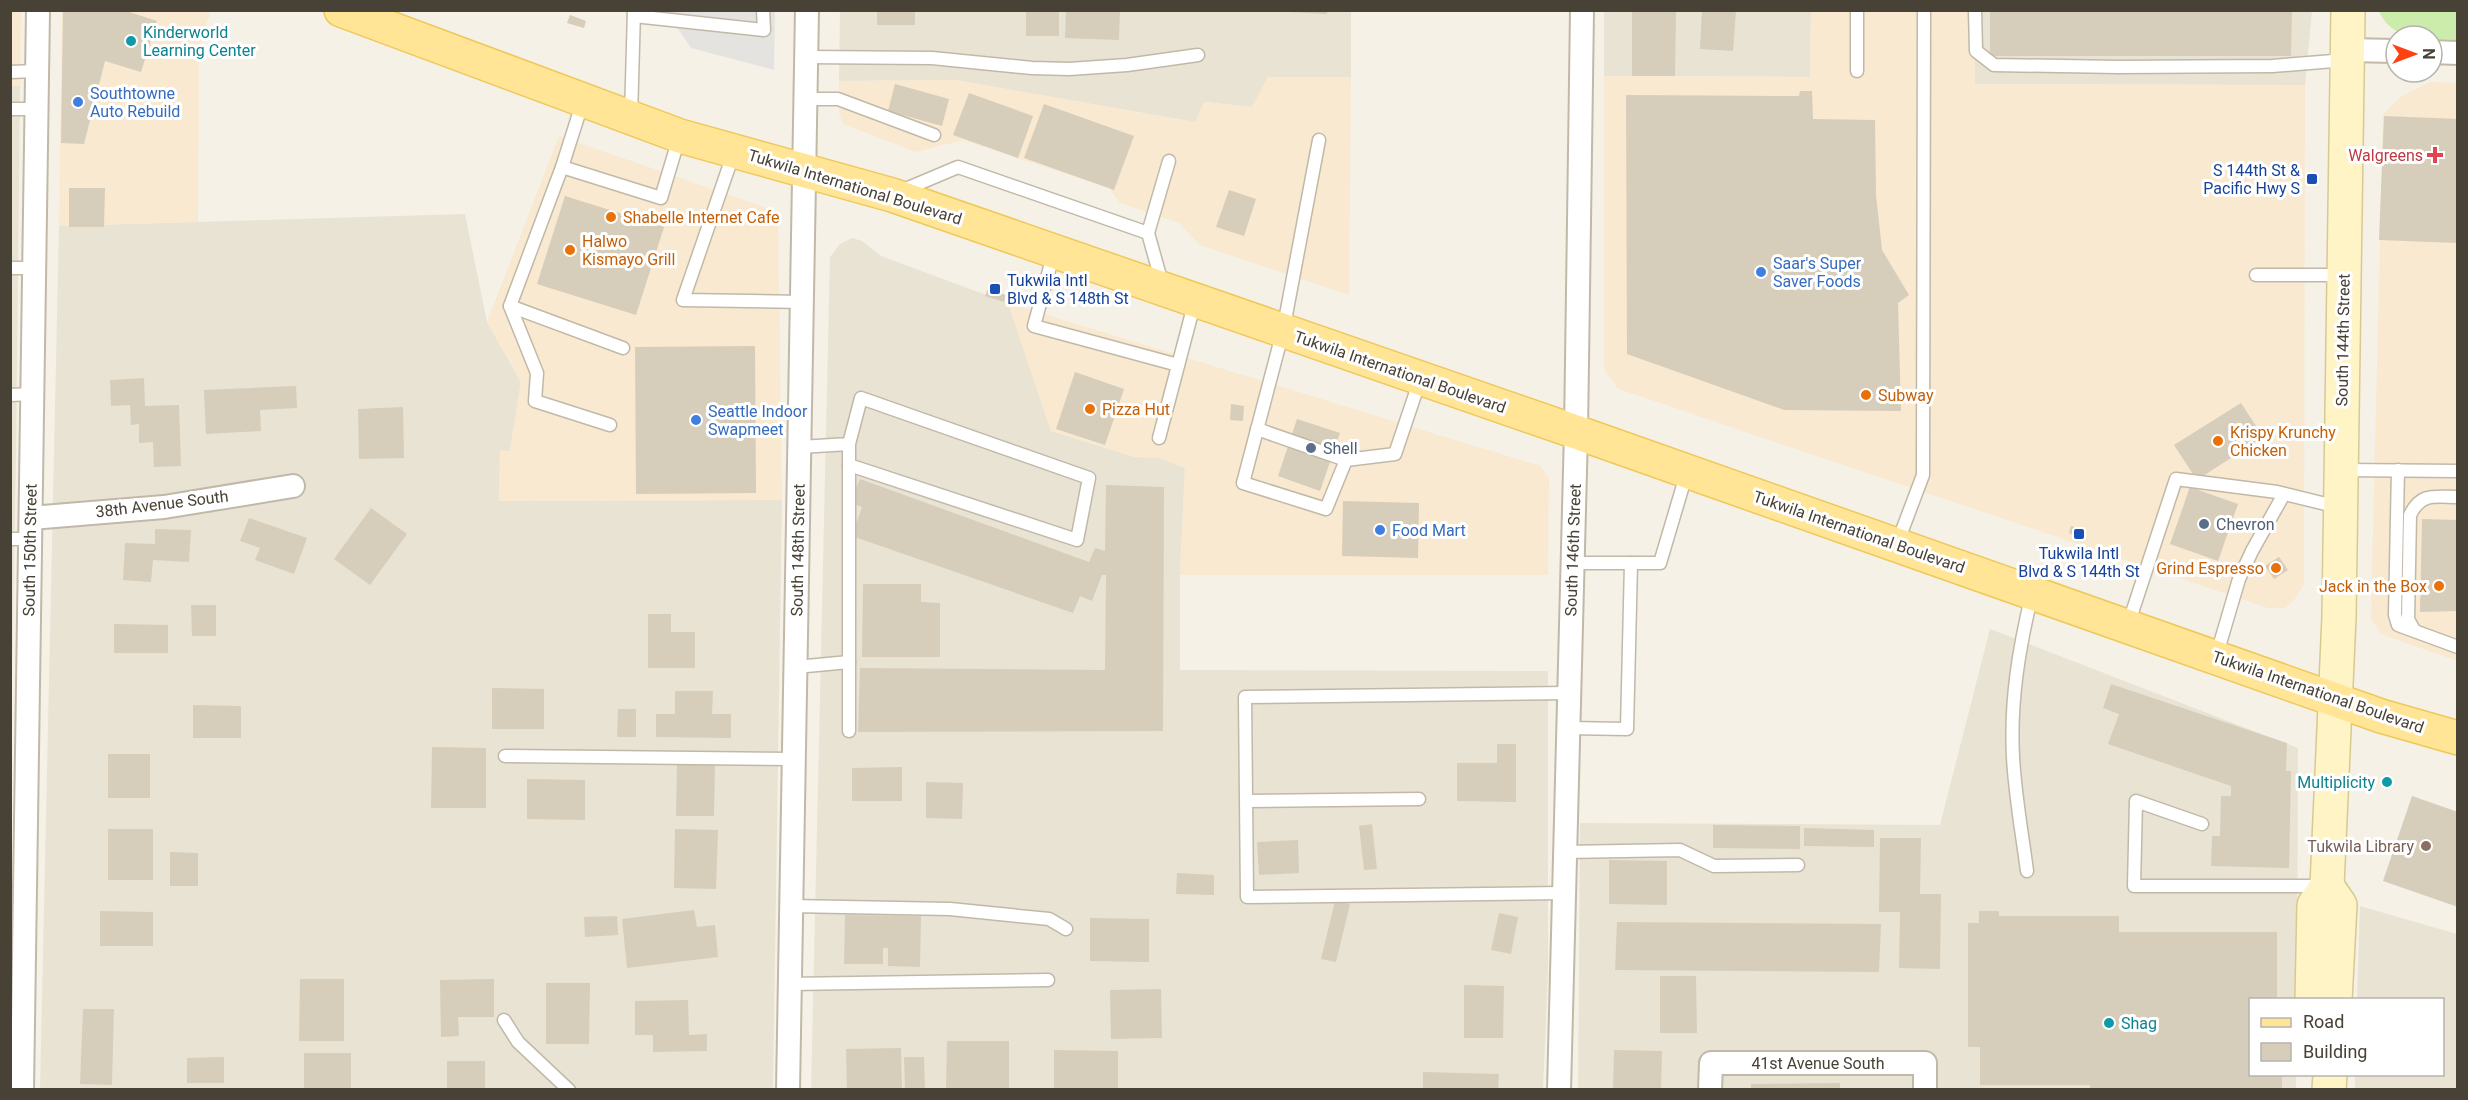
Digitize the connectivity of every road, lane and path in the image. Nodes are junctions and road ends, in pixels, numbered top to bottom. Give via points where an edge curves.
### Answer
1 (38, 10) edge
2 (341, 10) edge
3 (763, 10) edge
4 (807, 10) edge
5 (1582, 10) edge
6 (1857, 10) edge
7 (1924, 10) edge
8 (1975, 10) edge
9 (2348, 10) edge
10 (634, 13) edge
11 (2384, 52) edge
12 (1198, 55) dead end
13 (2347, 55) junction
14 (806, 57) junction
15 (1857, 71) dead end
16 (10, 72) edge
17 (37, 72) junction
18 (805, 99) junction
19 (583, 100) junction
20 (10, 109) edge
21 (36, 109) junction
22 (631, 118) junction
23 (934, 135) dead end
24 (680, 136) junction
25 (1319, 140) dead end
26 (734, 151) junction
27 (1169, 161) dead end
28 (562, 167) junction
29 (804, 172) junction
30 (891, 195) junction
31 (1148, 233) junction
32 (1054, 251) junction
33 (10, 268) edge
34 (34, 268) junction
35 (2256, 275) dead end
36 (2343, 275) junction
37 (1164, 290) junction
38 (1196, 300) junction
39 (802, 302) junction
40 (510, 306) junction
41 (1283, 331) junction
42 (623, 348) dead end
43 (1178, 365) junction
44 (1421, 378) junction
45 (22, 395) edge
46 (610, 425) dead end
47 (1257, 429) junction
48 (1576, 432) junction
49 (1158, 438) dead end
50 (849, 444) junction
51 (800, 447) junction
52 (1346, 460) junction
53 (849, 465) junction
54 (2341, 470) junction
55 (2398, 470) junction
56 (1687, 471) junction
57 (2457, 471) edge
58 (293, 486) dead end
59 (2284, 494) junction
60 (2457, 497) edge
61 (2341, 508) junction
62 (24, 532) edge
63 (1896, 545) junction
64 (1572, 563) junction
65 (1631, 563) junction
66 (2032, 592) junction
67 (2128, 627) junction
68 (2414, 630) junction
69 (2457, 647) edge
70 (2216, 658) junction
71 (849, 662) junction
72 (795, 667) junction
73 (1569, 693) junction
74 (2335, 699) junction
75 (1568, 728) junction
76 (849, 731) dead end
77 (2457, 738) edge
78 (19, 743) edge
79 (505, 756) dead end
80 (794, 759) junction
81 (1419, 799) dead end
82 (1246, 801) junction
83 (2202, 824) dead end
84 (1565, 852) junction
85 (1798, 865) dead end
86 (2027, 871) dead end
87 (2327, 886) junction
88 (1564, 893) junction
89 (791, 906) junction
90 (1066, 929) dead end
91 (17, 952) edge
92 (1048, 980) dead end
93 (790, 984) junction
94 (2312, 998) edge
95 (2335, 998) edge
96 (504, 1020) dead end
97 (22, 1089) edge
98 (569, 1089) edge
99 (788, 1089) edge
100 (1559, 1089) edge
101 (1710, 1089) edge
102 (1924, 1089) edge

1 - 17 street, South 150th Street
2 - 19 main road, Tukwila International Boulevard
3 - 10 lane via 764,30
4 - 14 street, South 148th Street
5 - 48 street, South 146th Street
6 - 15 lane
7 - 63 lane via 1923,475
8 - 13 lane via 1976,51 1994,65 2272,66
9 - 13 street, South 144th Street
10 - 22 lane
11 - 13 street
12 - 14 lane via 1069,69 932,58
13 - 36 street, South 144th Street
14 - 18 street, South 148th Street
16 - 17 lane
17 - 21 street, South 150th Street
18 - 23 lane via 838,99
18 - 29 street, South 148th Street
19 - 22 main road, Tukwila International Boulevard
19 - 28 lane
20 - 21 lane
21 - 34 street, South 150th Street
22 - 24 main road, Tukwila International Boulevard
24 - 26 main road, Tukwila International Boulevard
24 - 28 lane via 661,198
25 - 41 lane
26 - 29 main road, Tukwila International Boulevard
26 - 39 lane via 683,300
27 - 31 lane
28 - 40 lane
29 - 30 main road, Tukwila International Boulevard
29 - 39 street, South 148th Street
30 - 31 lane via 958,167
30 - 32 main road, Tukwila International Boulevard
31 - 37 lane
32 - 37 main road, Tukwila International Boulevard
32 - 43 lane via 1034,326
33 - 34 lane
34 - 45 street, South 150th Street
35 - 36 lane
36 - 54 street, South 144th Street
37 - 38 main road, Tukwila International Boulevard
38 - 41 main road, Tukwila International Boulevard
38 - 43 lane
39 - 51 street, South 148th Street
40 - 42 lane
40 - 46 lane via 537,373 535,401
41 - 44 main road, Tukwila International Boulevard
41 - 47 lane
43 - 49 lane
44 - 48 main road, Tukwila International Boulevard
44 - 52 lane via 1395,454
45 - 62 street, South 150th Street
47 - 52 lane
47 - 52 lane via 1243,483 1326,509
48 - 56 main road, Tukwila International Boulevard
48 - 64 street, South 146th Street
50 - 51 lane
50 - 53 lane
50 - 53 lane via 861,398 1089,477 1077,540
51 - 72 street, South 148th Street
53 - 71 lane
54 - 55 lane
54 - 61 street, South 144th Street
55 - 57 lane
55 - 68 lane via 2395,615 2398,625
56 - 63 main road, Tukwila International Boulevard
56 - 65 lane via 1660,563
58 - 62 street, 38th Avenue South
59 - 61 lane
59 - 67 lane via 2176,479
59 - 70 lane via 2240,579
60 - 68 lane via 2426,497 2410,515 2408,619
61 - 74 street, South 144th Street
62 - 78 street, South 150th Street
63 - 66 main road, Tukwila International Boulevard
64 - 65 lane
64 - 73 street, South 146th Street
65 - 75 lane via 1627,729
66 - 67 main road, Tukwila International Boulevard
66 - 86 lane via 2018,653 2013,714 2013,758
67 - 70 main road, Tukwila International Boulevard
68 - 69 lane
70 - 74 main road, Tukwila International Boulevard
71 - 72 lane
71 - 76 lane
72 - 80 street, South 148th Street
73 - 75 street, South 146th Street
73 - 82 lane via 1245,697
74 - 77 main road, Tukwila International Boulevard
74 - 87 street, South 144th Street
75 - 84 street, South 146th Street
78 - 91 street, South 150th Street
79 - 80 lane
80 - 89 street, South 148th Street
81 - 82 lane
82 - 88 lane via 1247,897
83 - 87 lane via 2136,801 2134,886
84 - 85 lane via 1680,850 1714,866
84 - 88 street, South 146th Street
87 - 94 street, South 144th Street via 2314,905
87 - 95 street, South 144th Street via 2340,905
88 - 100 street, South 146th Street
89 - 90 lane via 974,911 1049,919
89 - 93 street, South 148th Street
91 - 97 street, South 150th Street
92 - 93 lane
93 - 99 street, South 148th Street
96 - 98 lane via 518,1042
101 - 102 street, 41st Avenue South via 1711,1063 1924,1063

